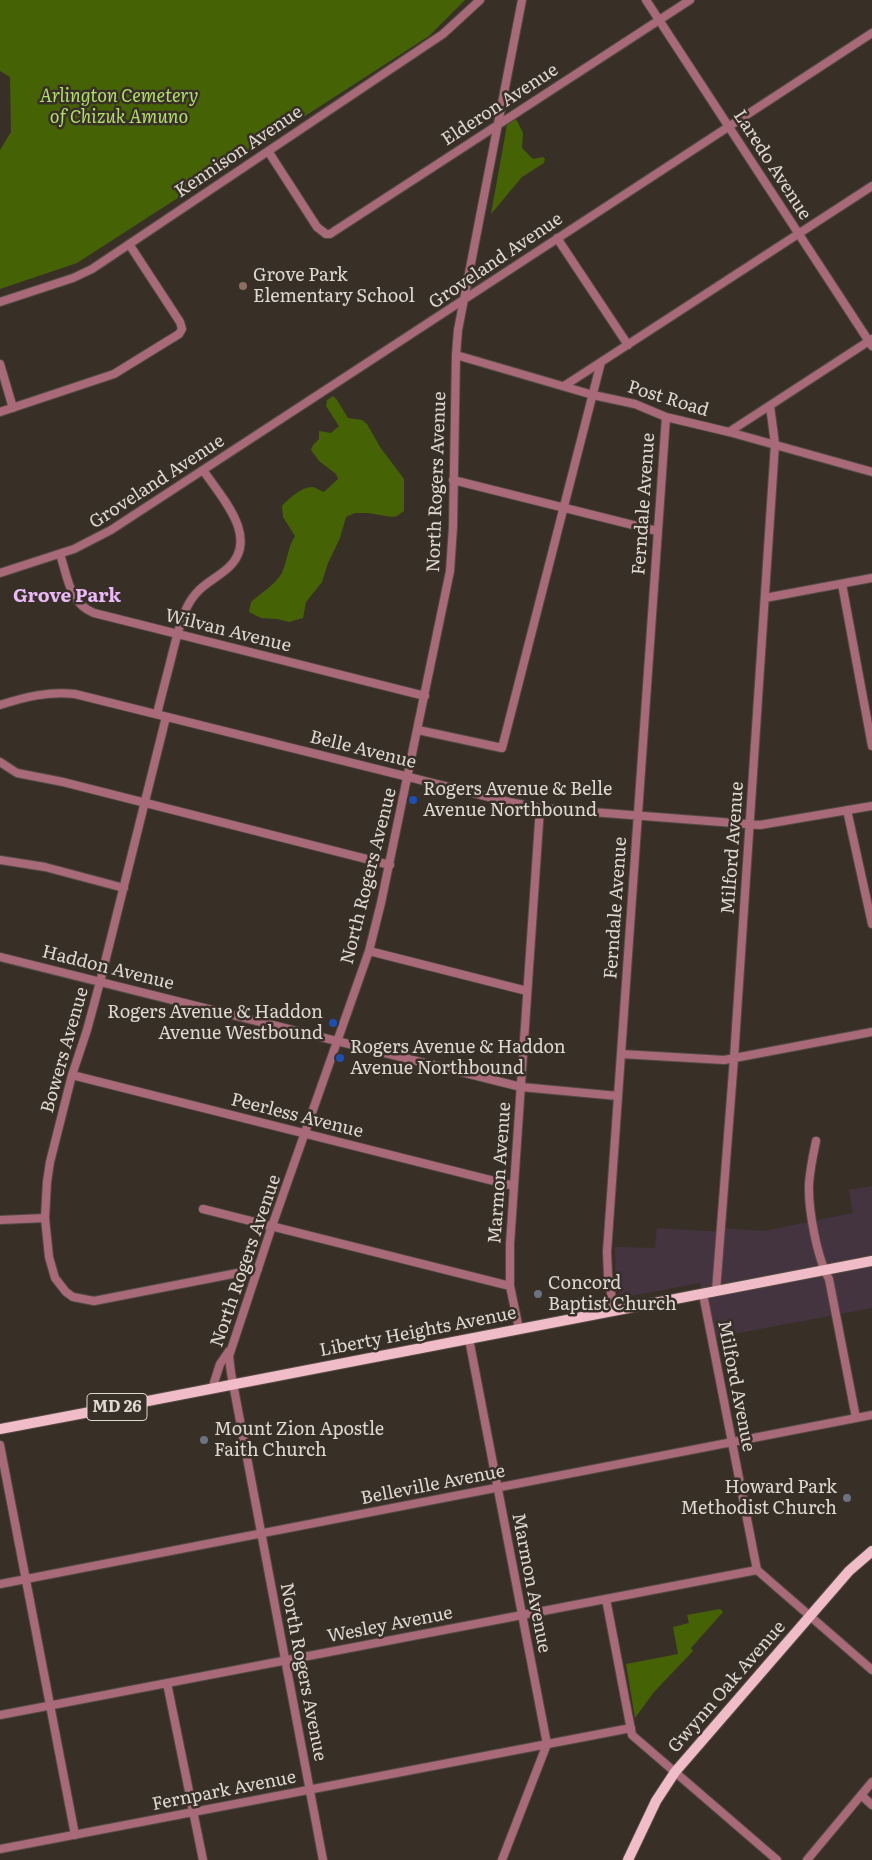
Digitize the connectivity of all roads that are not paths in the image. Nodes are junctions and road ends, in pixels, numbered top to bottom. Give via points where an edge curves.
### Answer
1 (480, 0) edge
2 (522, 0) edge
3 (646, 0) edge
4 (690, 0) edge
5 (659, 20) junction
6 (872, 33) edge
7 (498, 124) junction
8 (728, 126) junction
9 (268, 151) junction
10 (871, 187) edge
11 (799, 234) junction
12 (558, 238) junction
13 (129, 244) junction
14 (463, 301) junction
15 (0, 302) edge
16 (871, 342) edge
17 (628, 345) junction
18 (456, 355) junction
19 (601, 362) junction
20 (0, 364) edge
21 (564, 386) junction
22 (593, 395) junction
23 (770, 406) junction
24 (13, 408) junction
25 (0, 412) edge
26 (666, 417) junction
27 (729, 432) junction
28 (775, 444) junction
29 (203, 470) junction
30 (872, 472) edge
31 (453, 480) junction
32 (563, 508) junction
33 (657, 531) junction
34 (60, 554) junction
35 (0, 573) edge
36 (872, 578) edge
37 (842, 584) junction
38 (765, 598) junction
39 (177, 634) junction
40 (425, 696) junction
41 (0, 705) edge
42 (157, 714) junction
43 (166, 717) junction
44 (418, 730) junction
45 (872, 746) edge
46 (0, 762) edge
47 (408, 777) junction
48 (144, 802) junction
49 (872, 806) edge
50 (540, 808) junction
51 (847, 810) junction
52 (638, 816) junction
53 (749, 824) junction
54 (0, 860) edge
55 (390, 865) junction
56 (124, 888) junction
57 (872, 924) edge
58 (368, 951) junction
59 (0, 957) edge
60 (100, 982) junction
61 (527, 990) junction
62 (872, 1032) edge
63 (337, 1042) junction
64 (621, 1054) junction
65 (734, 1058) junction
66 (72, 1076) junction
67 (521, 1088) junction
68 (618, 1096) junction
69 (305, 1134) junction
70 (816, 1141) dead end
71 (514, 1186) junction
72 (203, 1209) dead end
73 (45, 1218) junction
74 (0, 1220) edge
75 (272, 1226) junction
76 (872, 1261) edge
77 (258, 1269) junction
78 (824, 1270) junction
79 (510, 1286) junction
80 (716, 1291) junction
81 (702, 1294) junction
82 (614, 1311) junction
83 (519, 1329) junction
84 (469, 1339) junction
85 (230, 1349) junction
86 (233, 1385) junction
87 (212, 1389) junction
88 (872, 1415) edge
89 (856, 1418) junction
90 (0, 1429) edge
91 (732, 1442) junction
92 (0, 1445) edge
93 (497, 1488) junction
94 (262, 1533) junction
95 (872, 1551) edge
96 (757, 1570) junction
97 (26, 1579) junction
98 (0, 1584) edge
99 (606, 1599) junction
100 (522, 1615) junction
101 (809, 1616) junction
102 (285, 1661) junction
103 (872, 1670) edge
104 (167, 1683) junction
105 (50, 1706) junction
106 (0, 1716) edge
107 (631, 1728) junction
108 (547, 1744) junction
109 (675, 1772) junction
110 (872, 1782) edge
111 (310, 1790) junction
112 (861, 1795) junction
113 (872, 1805) edge
114 (193, 1812) junction
115 (75, 1835) junction
116 (0, 1849) edge
117 (203, 1860) edge
118 (323, 1860) edge
119 (502, 1860) edge
120 (628, 1860) edge
121 (777, 1860) edge
122 (807, 1860) edge

1 - 9 street, Kennison Avenue via 443,34
2 - 7 street, North Rogers Avenue
3 - 5 street, Laredo Avenue
4 - 5 street, Elderon Avenue
5 - 7 street, Elderon Avenue
5 - 8 street, Laredo Avenue
6 - 8 street, Groveland Avenue
7 - 9 street, Elderon Avenue via 330,234 317,227
7 - 14 street, North Rogers Avenue
8 - 11 street, Laredo Avenue
8 - 12 street, Groveland Avenue
9 - 13 street, Kennison Avenue
10 - 11 street
11 - 16 street, Laredo Avenue
11 - 17 street
12 - 14 street, Groveland Avenue
12 - 17 street
13 - 15 street, Kennison Avenue via 78,276
13 - 24 street via 180,322 182,329 179,334 114,374
14 - 18 street, North Rogers Avenue
14 - 29 street, Groveland Avenue
16 - 23 street
17 - 19 street
18 - 21 street, Post Road
18 - 31 street, North Rogers Avenue
19 - 21 street
19 - 22 street
20 - 24 street
21 - 22 street, Post Road
22 - 26 street, Post Road via 635,404
22 - 32 street
23 - 27 street
23 - 28 street, Milford Avenue
24 - 25 street
26 - 27 street, Post Road
26 - 33 street, Ferndale Avenue
27 - 28 street, Post Road
28 - 30 street, Post Road
28 - 38 street, Milford Avenue
29 - 34 street, Groveland Avenue via 98,538
29 - 39 street via 233,515 241,541 228,568 194,596
31 - 32 street
31 - 40 street, North Rogers Avenue via 450,571
32 - 33 street
32 - 44 street via 502,748
33 - 52 street, Ferndale Avenue
34 - 35 street, Groveland Avenue
34 - 39 street, Wilvan Avenue via 81,607
36 - 37 street
37 - 38 street
37 - 45 street
38 - 53 street, Milford Avenue
39 - 40 street, Wilvan Avenue
39 - 42 street
40 - 44 street, North Rogers Avenue
41 - 42 street, Belle Avenue via 61,692
42 - 43 street, Belle Avenue
43 - 47 street, Belle Avenue
43 - 48 street, Bowers Avenue
44 - 47 street, North Rogers Avenue
46 - 48 street via 17,773
47 - 50 street, Belle Avenue
47 - 55 street, North Rogers Avenue
48 - 55 street
48 - 56 street, Bowers Avenue
49 - 51 street, Belle Avenue
50 - 52 street, Belle Avenue
50 - 61 street, Marmon Avenue
51 - 53 street, Belle Avenue via 768,824
51 - 57 street
52 - 53 street, Belle Avenue
52 - 64 street, Ferndale Avenue
53 - 65 street, Milford Avenue
54 - 56 street via 45,867
55 - 58 street, North Rogers Avenue
56 - 60 street, Bowers Avenue
58 - 61 street
58 - 63 street, North Rogers Avenue
59 - 60 street, Haddon Avenue
60 - 63 street, Haddon Avenue
60 - 66 street, Bowers Avenue
61 - 67 street, Marmon Avenue
62 - 65 street
63 - 67 street, Haddon Avenue
63 - 69 street, North Rogers Avenue
64 - 65 street
64 - 68 street, Ferndale Avenue
65 - 80 street, Milford Avenue
66 - 69 street, Peerless Avenue
66 - 73 street, Bowers Avenue via 50,1162
67 - 68 street, Haddon Avenue
67 - 71 street, Marmon Avenue
68 - 82 street, Ferndale Avenue via 607,1252
69 - 71 street, Peerless Avenue
69 - 75 street, North Rogers Avenue
70 - 78 street via 810,1196
71 - 79 street, Marmon Avenue
72 - 75 street
73 - 74 street
73 - 77 street, Bowers Avenue via 55,1278 73,1297 94,1301
75 - 77 street, North Rogers Avenue
75 - 79 street
76 - 78 main road, Liberty Heights Avenue / MD 26
77 - 85 street, North Rogers Avenue
78 - 80 main road, Liberty Heights Avenue / MD 26
78 - 89 street via 830,1279
79 - 83 street, Marmon Avenue
80 - 81 main road, Liberty Heights Avenue / MD 26
81 - 82 main road, Liberty Heights Avenue / MD 26
81 - 91 street, Milford Avenue
82 - 83 main road, Liberty Heights Avenue / MD 26
83 - 84 main road, Liberty Heights Avenue / MD 26
84 - 86 main road, Liberty Heights Avenue / MD 26
84 - 93 street, Marmon Avenue
85 - 86 street, North Rogers Avenue
85 - 87 street via 220,1364
86 - 87 main road, Liberty Heights Avenue / MD 26
86 - 94 street, North Rogers Avenue
87 - 90 main road, Liberty Heights Avenue / MD 26
88 - 89 street, Belleville Avenue
89 - 91 street, Belleville Avenue
91 - 93 street, Belleville Avenue
91 - 96 street, Milford Avenue
92 - 97 street
93 - 94 street, Belleville Avenue
93 - 100 street, Marmon Avenue
94 - 97 street, Belleville Avenue
94 - 102 street, North Rogers Avenue
95 - 101 main road, Gwynn Oak Avenue via 849,1571
96 - 99 street, Wesley Avenue
96 - 101 street
97 - 98 street, Belleville Avenue
97 - 105 street
99 - 100 street, Wesley Avenue
99 - 107 street
100 - 102 street, Wesley Avenue
100 - 108 street, Marmon Avenue
101 - 103 street
101 - 109 main road, Gwynn Oak Avenue
102 - 104 street, Wesley Avenue
102 - 111 street, North Rogers Avenue
104 - 105 street, Wesley Avenue
104 - 114 street
105 - 106 street, Wesley Avenue
105 - 115 street
107 - 108 street, Fernpark Avenue
107 - 109 street via 632,1735
108 - 111 street, Fernpark Avenue
108 - 119 street
109 - 120 main road, Gwynn Oak Avenue via 656,1801
109 - 121 street
110 - 112 street
111 - 114 street, Fernpark Avenue
111 - 118 street, North Rogers Avenue
112 - 113 street
112 - 122 street
114 - 115 street, Fernpark Avenue
114 - 117 street
115 - 116 street, Fernpark Avenue

